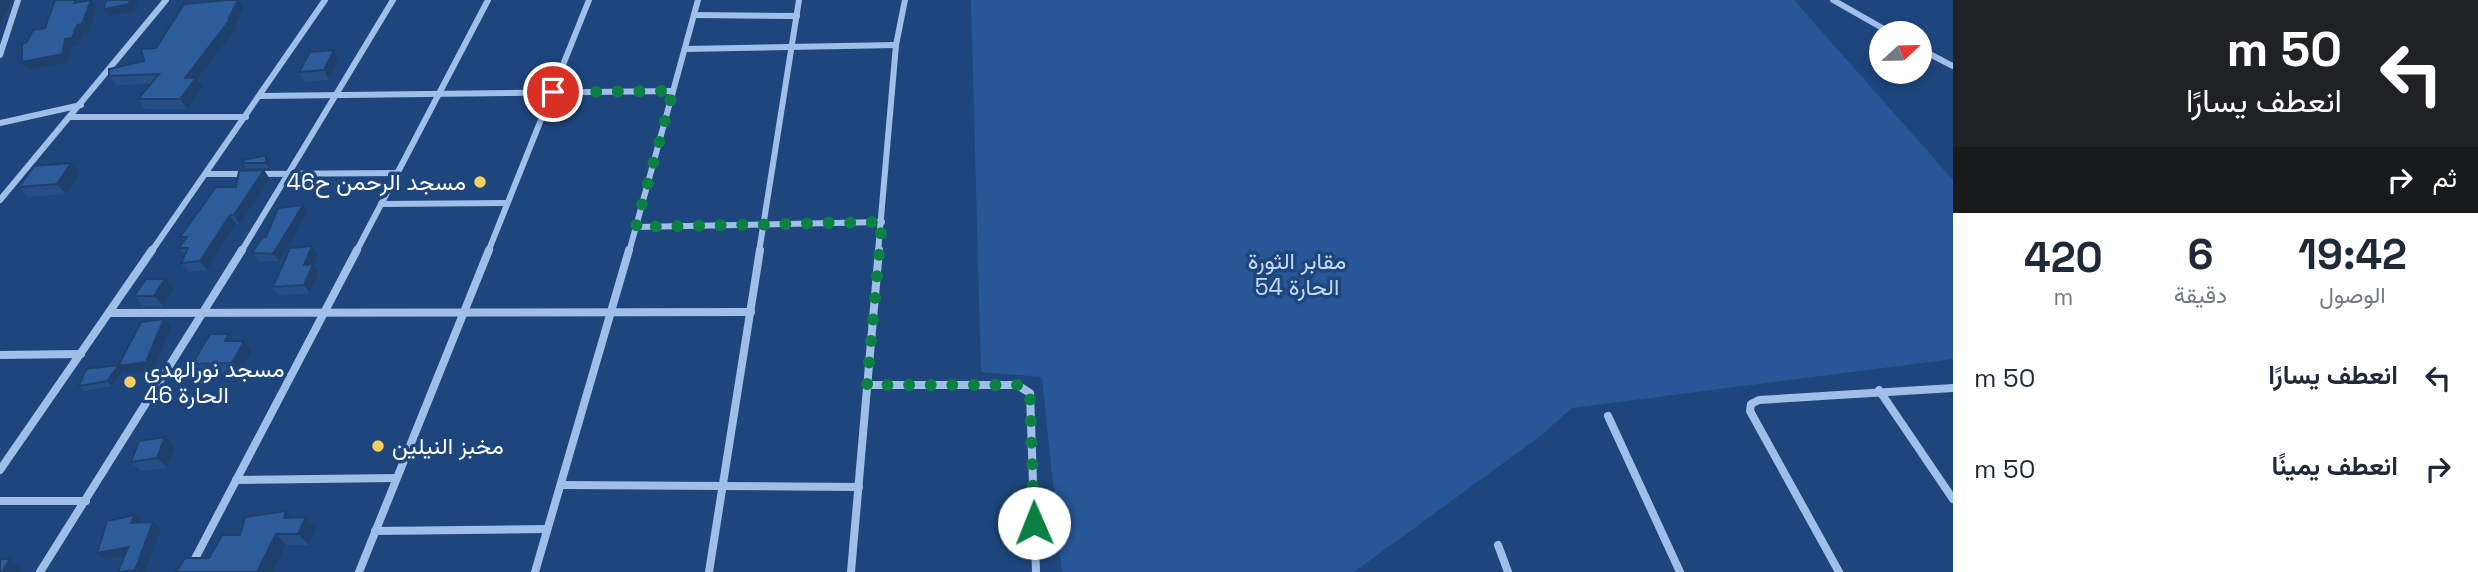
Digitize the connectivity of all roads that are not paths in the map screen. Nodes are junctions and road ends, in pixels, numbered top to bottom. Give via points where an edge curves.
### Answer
1 (18, 0) edge
2 (166, 0) edge
3 (324, 0) edge
4 (393, 0) edge
5 (488, 0) edge
6 (589, 0) edge
7 (698, 0) edge
8 (799, 0) edge
9 (905, 0) edge
10 (1833, 0) edge
11 (694, 15) junction
12 (797, 16) junction
13 (1870, 21) edge
14 (896, 45) junction
15 (791, 47) junction
16 (685, 49) junction
17 (0, 55) edge
18 (1932, 55) edge
19 (1953, 66) edge
20 (673, 91) junction
21 (553, 92) junction
22 (440, 93) junction
23 (337, 95) junction
24 (260, 96) junction
25 (81, 105) junction
26 (71, 117) junction
27 (246, 117) junction
28 (0, 123) edge
29 (290, 173) junction
30 (398, 173) junction
31 (206, 174) junction
32 (0, 200) edge
33 (507, 203) junction
34 (382, 204) junction
35 (882, 222) junction
36 (765, 224) junction
37 (636, 227) junction
38 (751, 312) junction
39 (109, 313) junction
40 (203, 313) junction
41 (324, 313) junction
42 (463, 313) junction
43 (611, 313) junction
44 (81, 354) junction
45 (0, 355) edge
46 (867, 385) junction
47 (1953, 388) edge
48 (1879, 390) junction
49 (1608, 416) dead end
50 (0, 470) edge
51 (396, 478) junction
52 (236, 480) junction
53 (562, 485) junction
54 (724, 485) junction
55 (859, 487) junction
56 (1953, 499) edge
57 (0, 501) edge
58 (86, 501) junction
59 (547, 529) junction
60 (375, 531) junction
61 (1498, 545) dead end
62 (40, 572) edge
63 (188, 572) edge
64 (359, 572) edge
65 (535, 572) edge
66 (709, 572) edge
67 (851, 572) edge
68 (1036, 572) edge
69 (1508, 572) edge
70 (1680, 572) edge
71 (1839, 572) edge

1 - 17 street
2 - 25 street
3 - 24 street
4 - 23 street
5 - 22 street
6 - 21 street
7 - 11 street
8 - 12 street
9 - 14 street
10 - 13 street
11 - 12 street
11 - 16 street
12 - 15 street
14 - 15 street
14 - 35 street
15 - 16 street
15 - 36 street
16 - 20 street
18 - 19 street
20 - 21 street
20 - 37 street
21 - 22 street
21 - 33 street
22 - 23 street
22 - 30 street
23 - 24 street
23 - 29 street
24 - 27 street
25 - 26 street
25 - 28 street
26 - 27 street
26 - 32 street
27 - 31 street
29 - 30 street
29 - 31 street
29 - 40 street
30 - 34 street
31 - 39 street
33 - 34 street
33 - 42 street
34 - 41 street
35 - 36 street
35 - 46 street
36 - 37 street
36 - 38 street
37 - 43 street
38 - 43 street
38 - 54 street
39 - 40 street
39 - 44 street
40 - 41 street
40 - 58 street
41 - 42 street
41 - 52 street
42 - 43 street
42 - 51 street
43 - 53 street
44 - 45 street
44 - 50 street
46 - 55 street
46 - 68 street via 1017,385 1030,393
47 - 48 street
48 - 56 street
48 - 71 street via 1751,404 1750,411
49 - 70 street
51 - 52 street
51 - 60 street
52 - 63 street
53 - 54 street
53 - 59 street
54 - 55 street
54 - 66 street
55 - 67 street
57 - 58 street
58 - 62 street
59 - 60 street
59 - 65 street
60 - 64 street
61 - 69 street

